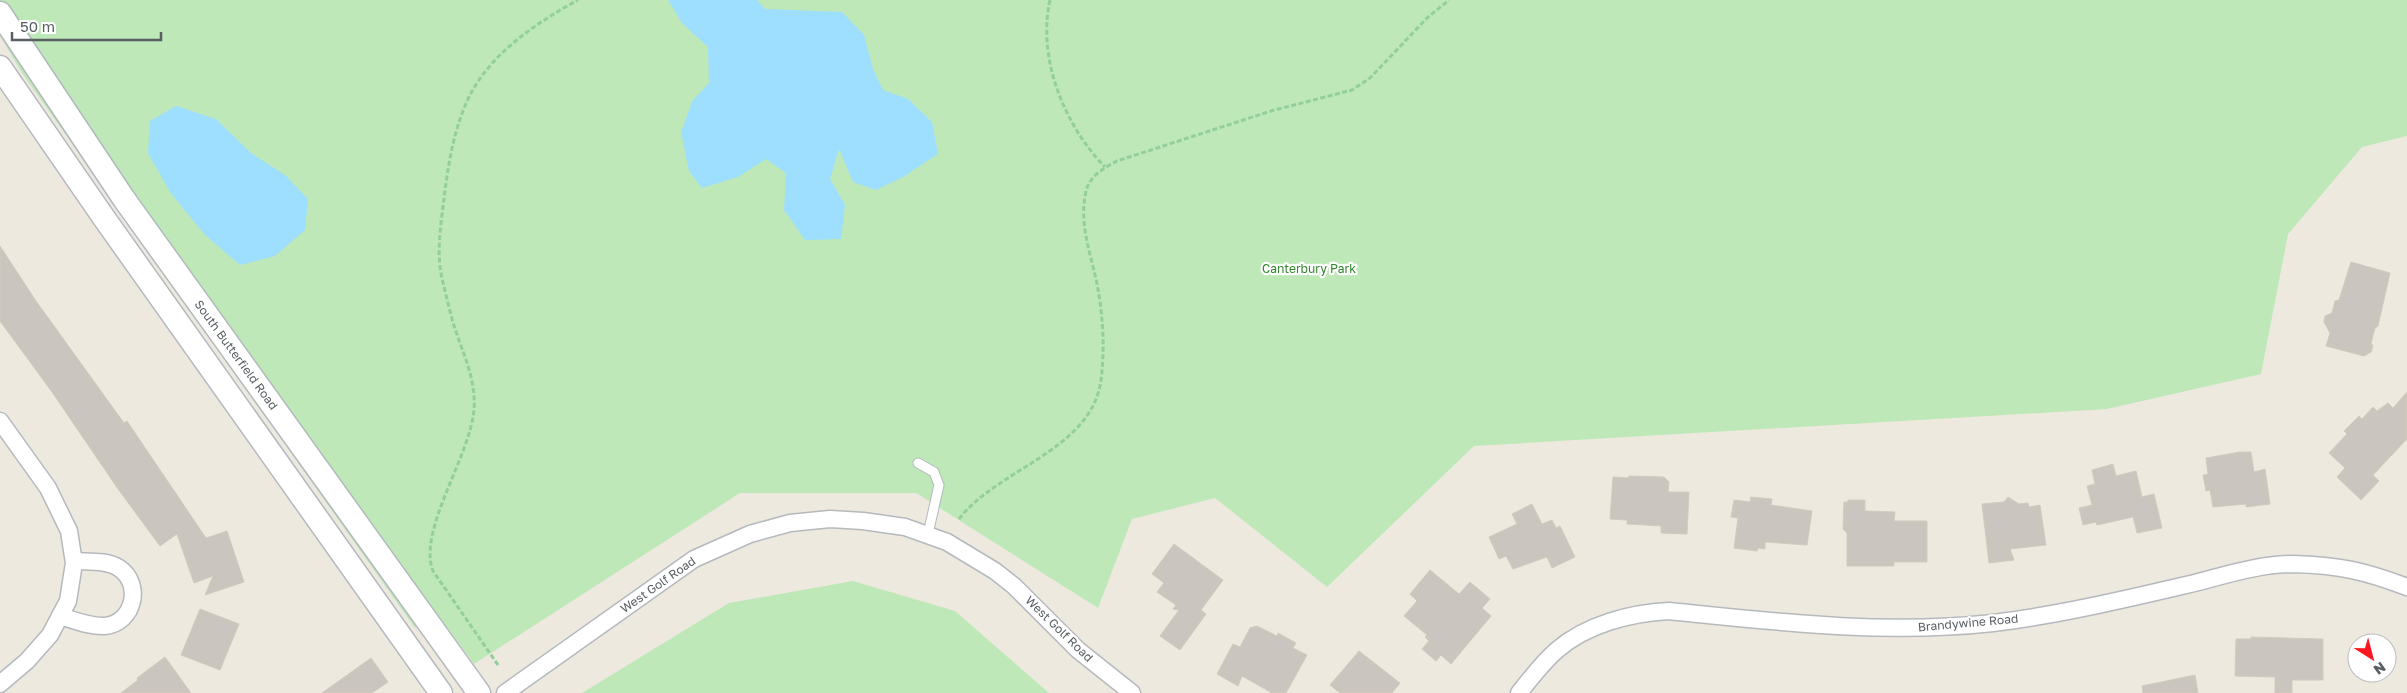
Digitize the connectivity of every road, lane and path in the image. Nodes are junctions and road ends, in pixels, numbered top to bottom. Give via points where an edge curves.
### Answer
1 (578, 0) edge
2 (1050, 0) edge
3 (1449, 0) edge
4 (0, 13) edge
5 (0, 67) edge
6 (1105, 167) junction
7 (0, 421) edge
8 (918, 463) dead end
9 (959, 519) dead end
10 (928, 534) junction
11 (74, 561) junction
12 (2407, 587) edge
13 (60, 616) junction
14 (498, 665) dead end
15 (0, 684) edge
16 (441, 693) edge
17 (479, 693) edge
18 (505, 693) edge
19 (1132, 693) edge
20 (1519, 693) edge

1 - 14 path via 514,42 487,70 469,97 448,167 442,213 441,275 475,390 469,439 436,526 429,561
2 - 6 path via 1045,41 1050,66 1080,136
3 - 6 path via 1427,18 1370,78 1352,90 1255,116
4 - 17 main road, South Butterfield Road via 124,198
5 - 16 main road
6 - 9 path via 1088,187 1083,216 1101,320 1101,380 1097,399 1071,433 970,504
7 - 11 street via 48,488 69,531
8 - 10 lane via 934,472 939,485
10 - 18 street, West Golf Road via 905,527 830,519 790,523 750,534 694,559
10 - 19 street, West Golf Road via 948,542 995,571 1078,650
11 - 13 street via 68,601
11 - 13 street via 104,563 120,569 131,582 132,600 124,617 108,626
12 - 20 street, Brandywine Road via 2367,572 2292,564 2262,567 2049,614 1933,628 1813,626 1669,611 1648,612 1618,619 1558,648
13 - 15 street via 50,635

